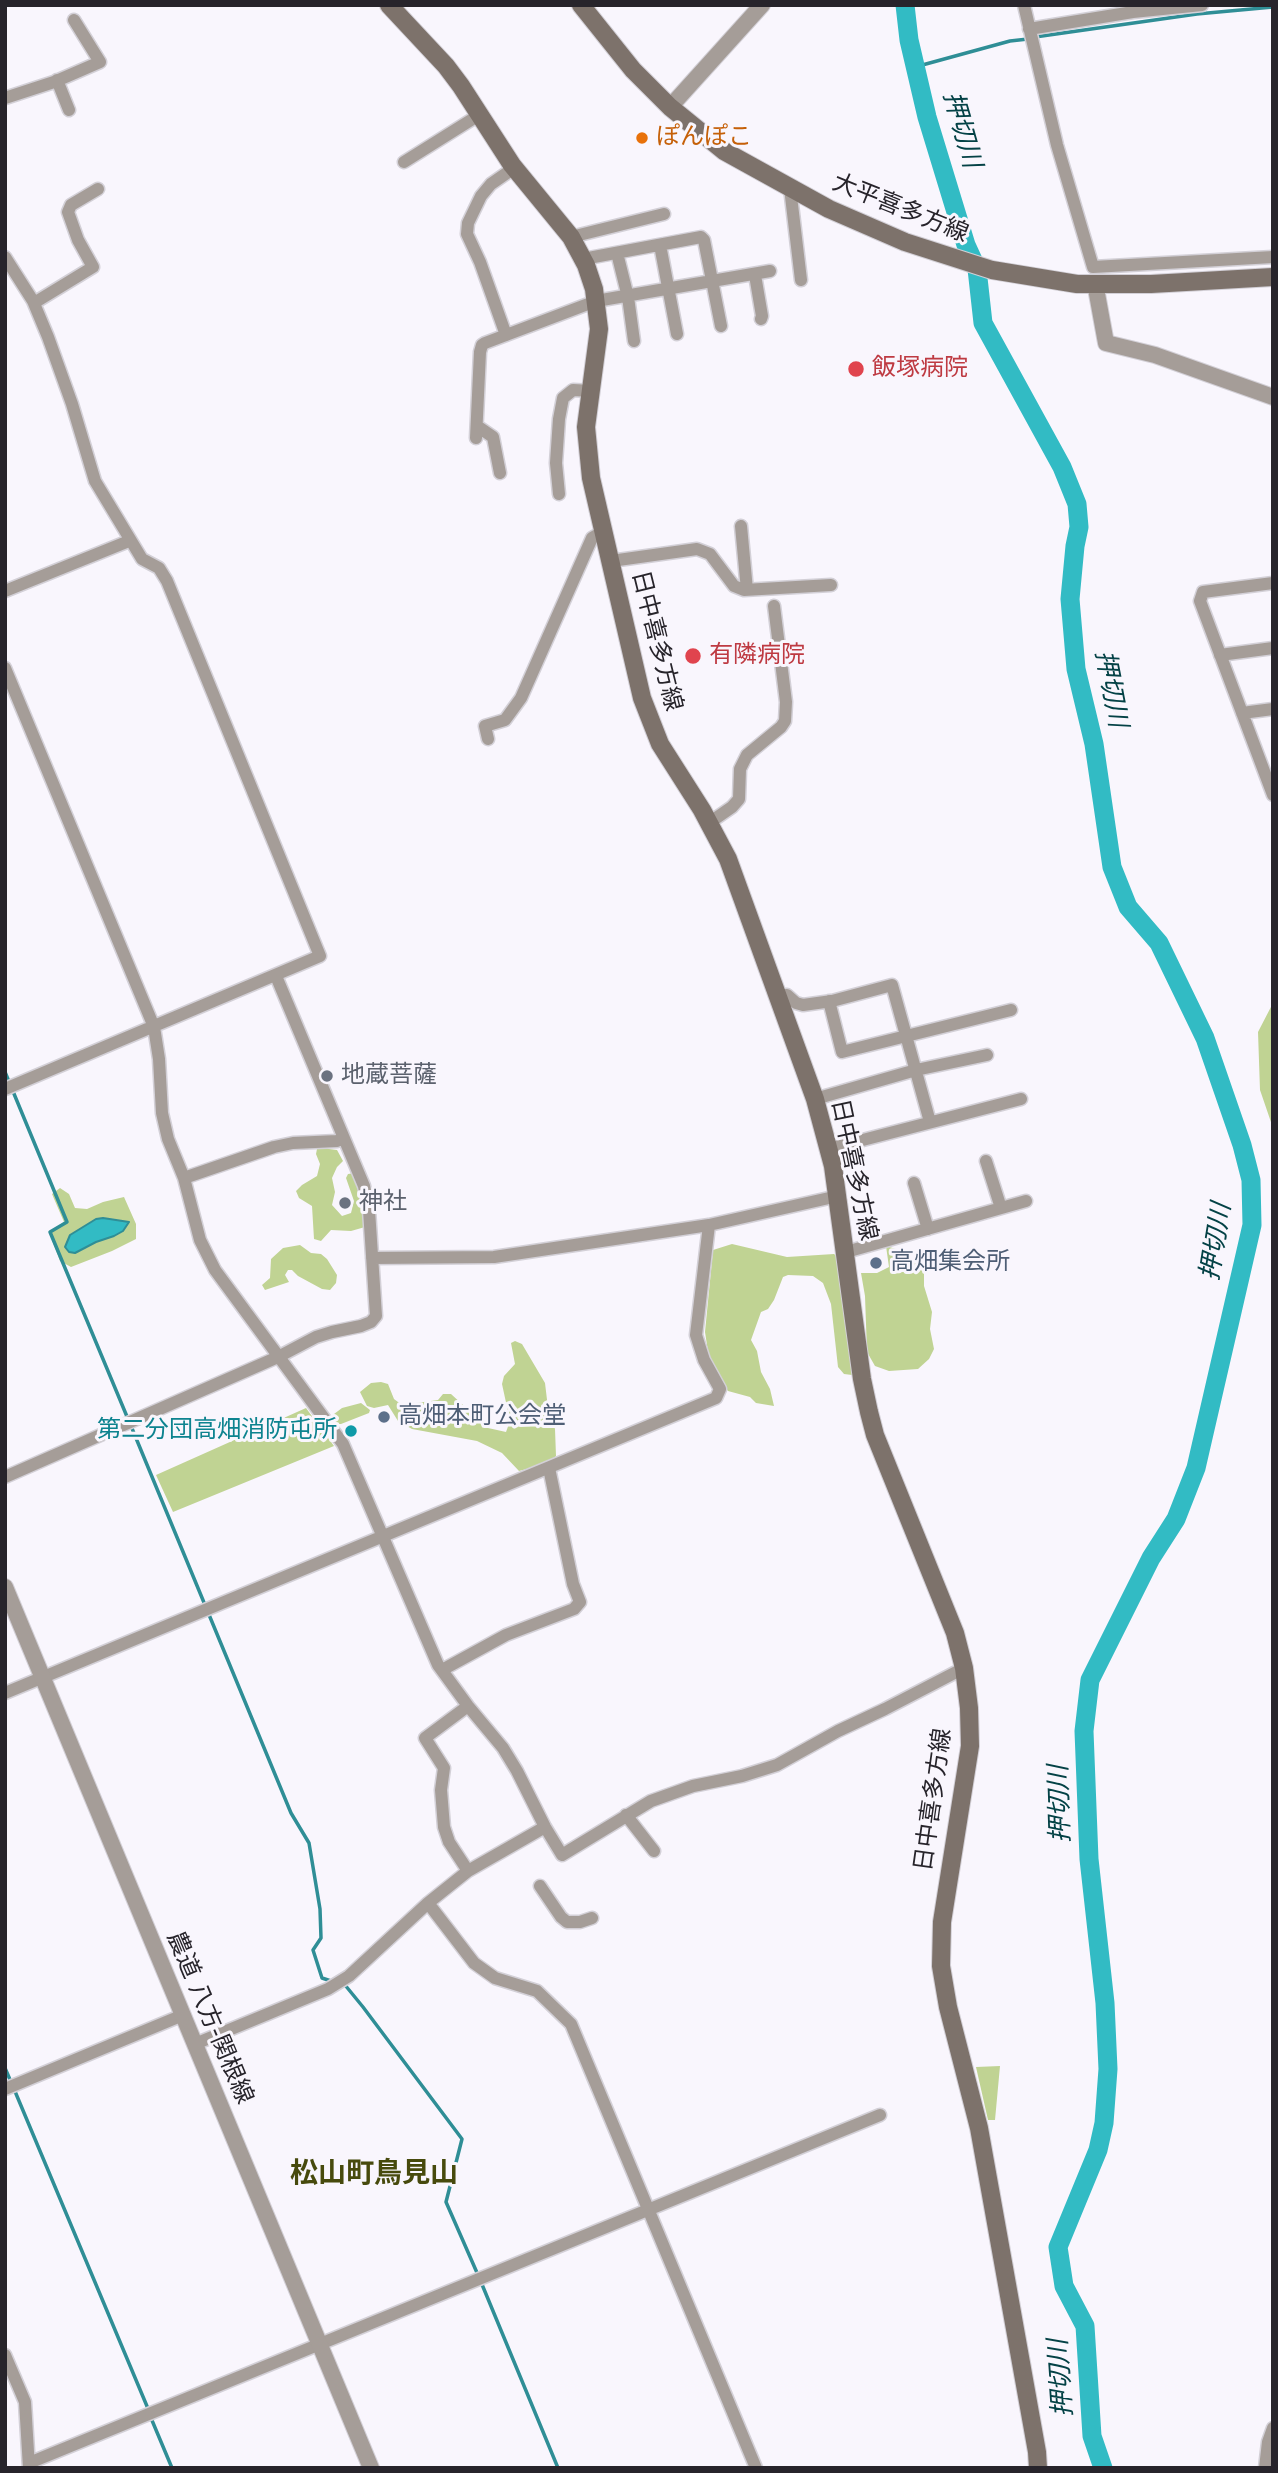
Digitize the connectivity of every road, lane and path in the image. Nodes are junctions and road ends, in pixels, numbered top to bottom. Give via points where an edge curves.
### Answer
1 (389, 5) edge
2 (581, 5) edge
3 (762, 5) edge
4 (1024, 5) edge
5 (1202, 5) edge
6 (74, 20) dead end
7 (1029, 29) junction
8 (57, 80) junction
9 (5, 98) edge
10 (670, 107) junction
11 (69, 110) dead end
12 (479, 115) junction
13 (404, 162) dead end
14 (514, 168) junction
15 (790, 188) junction
16 (98, 189) dead end
17 (664, 214) dead end
18 (571, 237) junction
19 (660, 245) junction
20 (617, 253) junction
21 (5, 257) edge
22 (1273, 257) edge
23 (583, 259) junction
24 (770, 271) dead end
25 (755, 275) junction
26 (1273, 277) edge
27 (800, 280) dead end
28 (712, 282) junction
29 (1086, 283) junction
30 (669, 290) junction
31 (628, 297) junction
32 (596, 302) junction
33 (34, 303) junction
34 (761, 319) dead end
35 (721, 326) dead end
36 (677, 334) dead end
37 (506, 335) junction
38 (634, 341) dead end
39 (592, 391) junction
40 (1273, 397) edge
41 (500, 473) dead end
42 (559, 494) dead end
43 (741, 526) dead end
44 (604, 531) junction
45 (129, 541) junction
46 (611, 561) junction
47 (1273, 583) edge
48 (831, 585) dead end
49 (747, 590) junction
50 (5, 591) edge
51 (774, 606) dead end
52 (1273, 648) edge
53 (1220, 655) junction
54 (5, 668) edge
55 (1273, 709) edge
56 (1242, 713) junction
57 (488, 740) dead end
58 (1268, 772) edge
59 (1273, 795) edge
60 (709, 822) junction
61 (276, 975) junction
62 (778, 996) junction
63 (829, 1001) junction
64 (1011, 1010) dead end
65 (154, 1027) junction
66 (906, 1037) junction
67 (987, 1055) dead end
68 (916, 1070) junction
69 (5, 1089) edge
70 (815, 1099) junction
71 (1021, 1099) dead end
72 (930, 1122) junction
73 (343, 1138) junction
74 (828, 1149) junction
75 (986, 1161) dead end
76 (184, 1178) junction
77 (914, 1183) dead end
78 (838, 1196) junction
79 (1027, 1201) dead end
80 (1001, 1208) junction
81 (709, 1225) junction
82 (928, 1229) junction
83 (846, 1252) junction
84 (372, 1258) junction
85 (278, 1357) junction
86 (549, 1468) junction
87 (5, 1477) edge
88 (382, 1536) junction
89 (5, 1587) edge
90 (964, 1668) junction
91 (442, 1670) junction
92 (43, 1677) junction
93 (5, 1693) edge
94 (468, 1706) junction
95 (626, 1815) junction
96 (544, 1827) junction
97 (654, 1851) dead end
98 (468, 1871) junction
99 (540, 1886) dead end
100 (428, 1903) junction
101 (592, 1918) dead end
102 (183, 2015) junction
103 (195, 2044) junction
104 (5, 2089) edge
105 (880, 2115) dead end
106 (648, 2208) junction
107 (320, 2344) junction
108 (5, 2355) edge
109 (1273, 2428) edge
110 (29, 2465) edge
111 (371, 2468) edge
112 (756, 2468) edge
113 (1038, 2468) edge
114 (1265, 2468) edge

1 - 12 main road, 日中喜多方線 via 446,66
2 - 10 main road, 大平喜多方線 via 614,49
3 - 10 street
4 - 7 street
5 - 7 street
6 - 8 street via 100,62
7 - 22 street via 1093,267
8 - 9 street
8 - 11 street
10 - 15 main road, 大平喜多方線 via 724,151
12 - 13 street
12 - 14 main road, 日中喜多方線
14 - 18 main road, 日中喜多方線
14 - 37 street via 481,196 467,233
15 - 27 street
15 - 29 main road, 大平喜多方線 via 905,242 992,270
16 - 33 street via 71,205 68,212 93,267
17 - 18 street
18 - 23 main road, 日中喜多方線
19 - 20 street
19 - 28 street via 701,237
19 - 30 street
20 - 23 street
20 - 31 street
21 - 33 street
23 - 32 main road, 日中喜多方線
24 - 25 street
25 - 28 street
25 - 34 street
26 - 29 main road, 大平喜多方線
28 - 30 street
28 - 35 street
29 - 40 street via 1106,343 1155,355
30 - 31 street
30 - 36 street
31 - 32 street
31 - 38 street
32 - 37 street
32 - 39 main road, 日中喜多方線 via 599,329
33 - 45 street via 95,481
37 - 41 street via 482,345 476,432 493,437
39 - 42 street via 573,390 563,398 557,452
39 - 44 main road, 日中喜多方線 via 586,428
43 - 49 street
44 - 46 main road, 日中喜多方線
44 - 57 street via 592,538 521,698 505,720 485,726
45 - 50 street
45 - 61 street via 167,581 320,956
46 - 49 street via 705,550 734,586
46 - 60 main road, 日中喜多方線 via 648,716 664,751
47 - 53 street via 1203,592 1200,601
48 - 49 street
51 - 60 street via 785,721 747,755 740,769 739,799
52 - 53 street
53 - 56 street
54 - 65 street
55 - 56 street
56 - 58 street
58 - 59 street
60 - 62 main road, 日中喜多方線 via 728,859
61 - 65 street
61 - 73 street
62 - 63 street via 788,995 803,1005
62 - 70 main road, 日中喜多方線
63 - 66 street via 842,1052
63 - 66 street via 892,985
64 - 66 street
65 - 69 street
65 - 76 street via 162,1112
66 - 68 street
67 - 68 street
68 - 70 street
68 - 72 street
70 - 74 main road, 日中喜多方線
71 - 72 street
72 - 74 street
73 - 76 street via 274,1147
73 - 84 street via 364,1186
74 - 78 main road, 日中喜多方線
75 - 80 street
76 - 85 street via 200,1240 215,1270
77 - 82 street
78 - 81 street
78 - 83 main road, 日中喜多方線
79 - 80 street
80 - 82 street
81 - 84 street via 494,1257
81 - 86 street via 696,1335 720,1389 716,1398
82 - 83 street
83 - 90 main road, 日中喜多方線 via 862,1379 875,1435 955,1633
84 - 85 street via 374,1320 316,1338
85 - 87 street
85 - 88 street via 343,1444
86 - 88 street
86 - 91 street via 580,1602 574,1609 506,1634
88 - 91 street
88 - 92 street
89 - 92 street, 農道 八方-関根線
90 - 95 street via 777,1765 693,1786
90 - 113 main road, 日中喜多方線 via 970,1746 942,1922 941,1966 979,2129
91 - 94 street
92 - 93 street
92 - 102 street, 農道 八方-関根線
94 - 96 street via 503,1748
94 - 98 street via 425,1738 444,1768 444,1827
95 - 96 street via 562,1855
95 - 97 street
96 - 98 street
98 - 100 street
99 - 101 street via 567,1922
100 - 103 street via 349,1976
100 - 106 street via 474,1963 495,1978 537,1991 571,2024
102 - 103 street, 農道 八方-関根線
102 - 104 street
103 - 107 street, 農道 八方-関根線
105 - 106 street
106 - 107 street
106 - 112 street
107 - 110 street
107 - 111 street, 農道 八方-関根線
108 - 110 street via 25,2402
109 - 114 street

